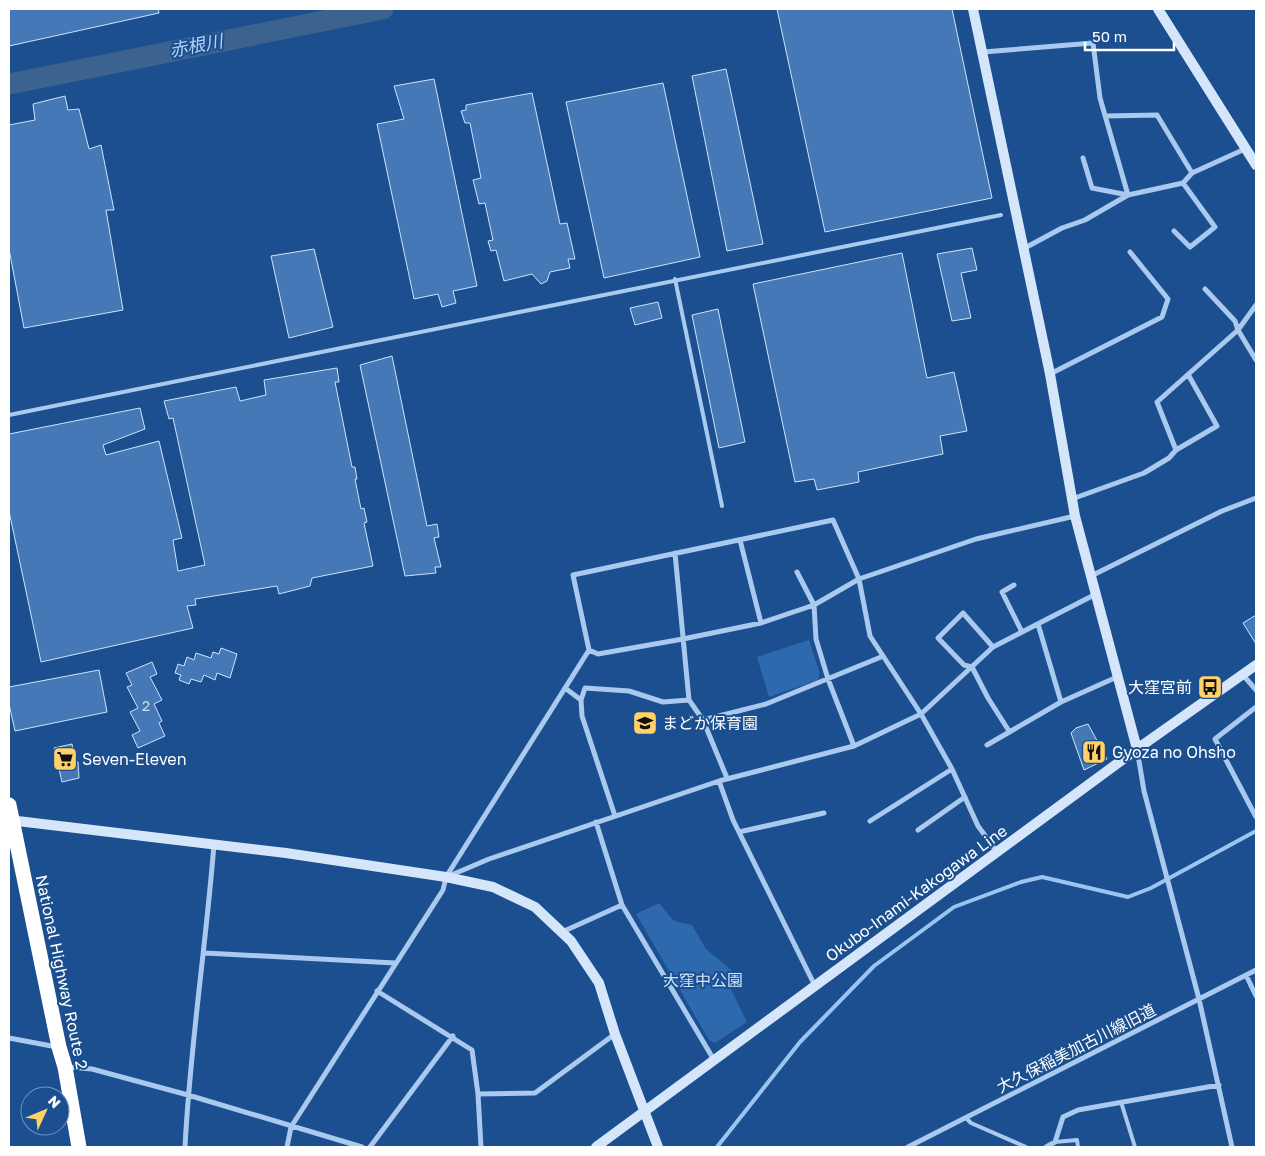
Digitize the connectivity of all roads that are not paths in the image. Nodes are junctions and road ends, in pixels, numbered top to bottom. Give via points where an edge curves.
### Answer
1 (973, 9) edge
2 (1158, 9) edge
3 (982, 52) junction
4 (1105, 116) junction
5 (1246, 148) junction
6 (1083, 158) dead end
7 (1256, 165) edge
8 (1192, 173) junction
9 (1184, 183) junction
10 (1128, 195) junction
11 (1001, 215) dead end
12 (1174, 231) dead end
13 (1023, 249) junction
14 (1130, 252) dead end
15 (675, 279) junction
16 (1205, 289) dead end
17 (1256, 305) edge
18 (1238, 330) junction
19 (1256, 360) edge
20 (1050, 374) junction
21 (1189, 376) junction
22 (9, 416) edge
23 (1176, 450) junction
24 (1256, 498) edge
25 (1072, 499) junction
26 (722, 506) dead end
27 (1075, 516) junction
28 (740, 540) junction
29 (675, 553) junction
30 (797, 572) dead end
31 (1091, 576) junction
32 (859, 579) junction
33 (1014, 585) dead end
34 (1096, 594) junction
35 (814, 605) junction
36 (761, 623) junction
37 (1038, 624) junction
38 (1022, 632) junction
39 (683, 640) junction
40 (993, 647) junction
41 (589, 650) junction
42 (881, 657) junction
43 (1256, 665) edge
44 (972, 667) junction
45 (1243, 675) junction
46 (1117, 677) junction
47 (828, 679) junction
48 (565, 688) junction
49 (1256, 690) edge
50 (581, 700) junction
51 (689, 700) junction
52 (1062, 702) junction
53 (1256, 707) edge
54 (921, 714) junction
55 (703, 720) junction
56 (1009, 731) junction
57 (854, 746) junction
58 (987, 746) dead end
59 (1136, 749) junction
60 (952, 769) junction
61 (728, 778) junction
62 (719, 781) junction
63 (965, 797) junction
64 (9, 805) edge
65 (824, 812) dead end
66 (615, 816) junction
67 (1256, 817) edge
68 (10, 820) edge
69 (870, 821) dead end
70 (596, 822) junction
71 (918, 830) dead end
72 (738, 832) junction
73 (214, 844) junction
74 (997, 852) junction
75 (446, 877) junction
76 (622, 905) junction
77 (561, 932) junction
78 (205, 953) junction
79 (395, 963) junction
80 (1256, 970) edge
81 (1246, 975) junction
82 (815, 986) junction
83 (377, 991) junction
84 (1256, 996) edge
85 (1199, 999) junction
86 (615, 1034) junction
87 (453, 1036) junction
88 (9, 1038) edge
89 (59, 1047) junction
90 (714, 1060) junction
91 (65, 1066) junction
92 (1219, 1085) junction
93 (478, 1094) junction
94 (188, 1095) junction
95 (1121, 1102) junction
96 (645, 1111) junction
97 (966, 1118) junction
98 (291, 1127) junction
99 (1055, 1142) junction
100 (79, 1147) edge
101 (185, 1147) edge
102 (287, 1147) edge
103 (362, 1147) edge
104 (370, 1147) edge
105 (481, 1147) edge
106 (596, 1147) edge
107 (658, 1147) edge
108 (908, 1147) edge
109 (1026, 1147) edge
110 (1046, 1147) edge
111 (1078, 1147) edge
112 (1135, 1147) edge
113 (1232, 1147) edge

1 - 3 street
2 - 5 street
3 - 4 street via 1093,43
3 - 13 street
4 - 8 street via 1157,115
4 - 10 street
5 - 7 street
5 - 8 street
6 - 10 street via 1092,188
8 - 9 street
9 - 10 street
9 - 12 street via 1215,228 1190,247
10 - 13 street via 1085,220
11 - 15 lane
13 - 20 street
14 - 20 street via 1168,299 1162,317
15 - 22 lane
15 - 26 lane
16 - 18 street via 1235,321
17 - 18 street
18 - 19 street
18 - 21 street
20 - 25 street
21 - 23 street via 1157,402
21 - 23 street via 1217,426
23 - 25 street via 1144,473
24 - 31 street via 1222,511
25 - 27 street
27 - 31 street
27 - 32 street via 976,539
28 - 29 street
28 - 32 street via 832,520
28 - 36 street
29 - 39 street
29 - 41 street via 573,575
30 - 35 street
31 - 34 street
32 - 35 street
32 - 42 street via 870,636
33 - 38 street via 1002,592
34 - 37 street
34 - 46 street
35 - 36 street
35 - 47 street via 816,639
36 - 39 street
37 - 38 street
37 - 52 street
38 - 40 street
39 - 41 street via 598,654
39 - 51 street
40 - 44 street
40 - 44 street via 963,614 938,638 964,665
41 - 48 street
42 - 47 street
42 - 54 street
43 - 45 street, Okubo-Inami-Kakogawa Line
44 - 54 street
44 - 56 street
45 - 49 street
45 - 59 street, Okubo-Inami-Kakogawa Line
46 - 52 street
46 - 59 street
47 - 55 street via 766,704
47 - 57 street
48 - 50 street
48 - 75 street
50 - 51 street via 585,688 629,691 663,702
50 - 66 street via 582,716
51 - 55 street
52 - 56 street
53 - 67 street via 1215,739
54 - 57 street
54 - 60 street
55 - 61 street
56 - 58 street
57 - 61 street
59 - 74 street, Okubo-Inami-Kakogawa Line
59 - 85 street via 1144,791
60 - 63 street
60 - 69 street
61 - 62 street
62 - 66 street
62 - 72 street
63 - 71 street
63 - 74 street via 978,826
64 - 68 highway, National Highway Route 2
65 - 72 street
66 - 70 street
68 - 73 street
68 - 89 highway, National Highway Route 2
70 - 75 street
70 - 76 street
72 - 82 street
73 - 75 street
73 - 78 street
74 - 82 street, Okubo-Inami-Kakogawa Line
75 - 77 street via 493,887 534,907
75 - 79 street via 443,890
76 - 77 street
76 - 90 street
77 - 86 street via 571,940 599,983
78 - 79 street
78 - 94 street
79 - 83 street
80 - 81 street, 大久保稲美加古川線旧道
81 - 84 street
81 - 85 street, 大久保稲美加古川線旧道
82 - 90 street, Okubo-Inami-Kakogawa Line
83 - 87 street
83 - 98 street
85 - 92 street
85 - 97 street, 大久保稲美加古川線旧道
86 - 93 street via 536,1093
86 - 96 street
87 - 93 street via 472,1050
87 - 104 street
88 - 89 street
89 - 91 highway, National Highway Route 2
90 - 96 street, Okubo-Inami-Kakogawa Line
91 - 94 street via 92,1069
91 - 100 highway, National Highway Route 2
92 - 95 street
92 - 113 street
93 - 105 street
94 - 98 street
94 - 101 street
95 - 99 street via 1078,1110 1062,1117
95 - 112 lane
96 - 106 street, Okubo-Inami-Kakogawa Line
96 - 107 street
97 - 108 street, 大久保稲美加古川線旧道
97 - 109 lane
98 - 102 street
98 - 103 street
99 - 110 street
99 - 111 lane via 1077,1140

